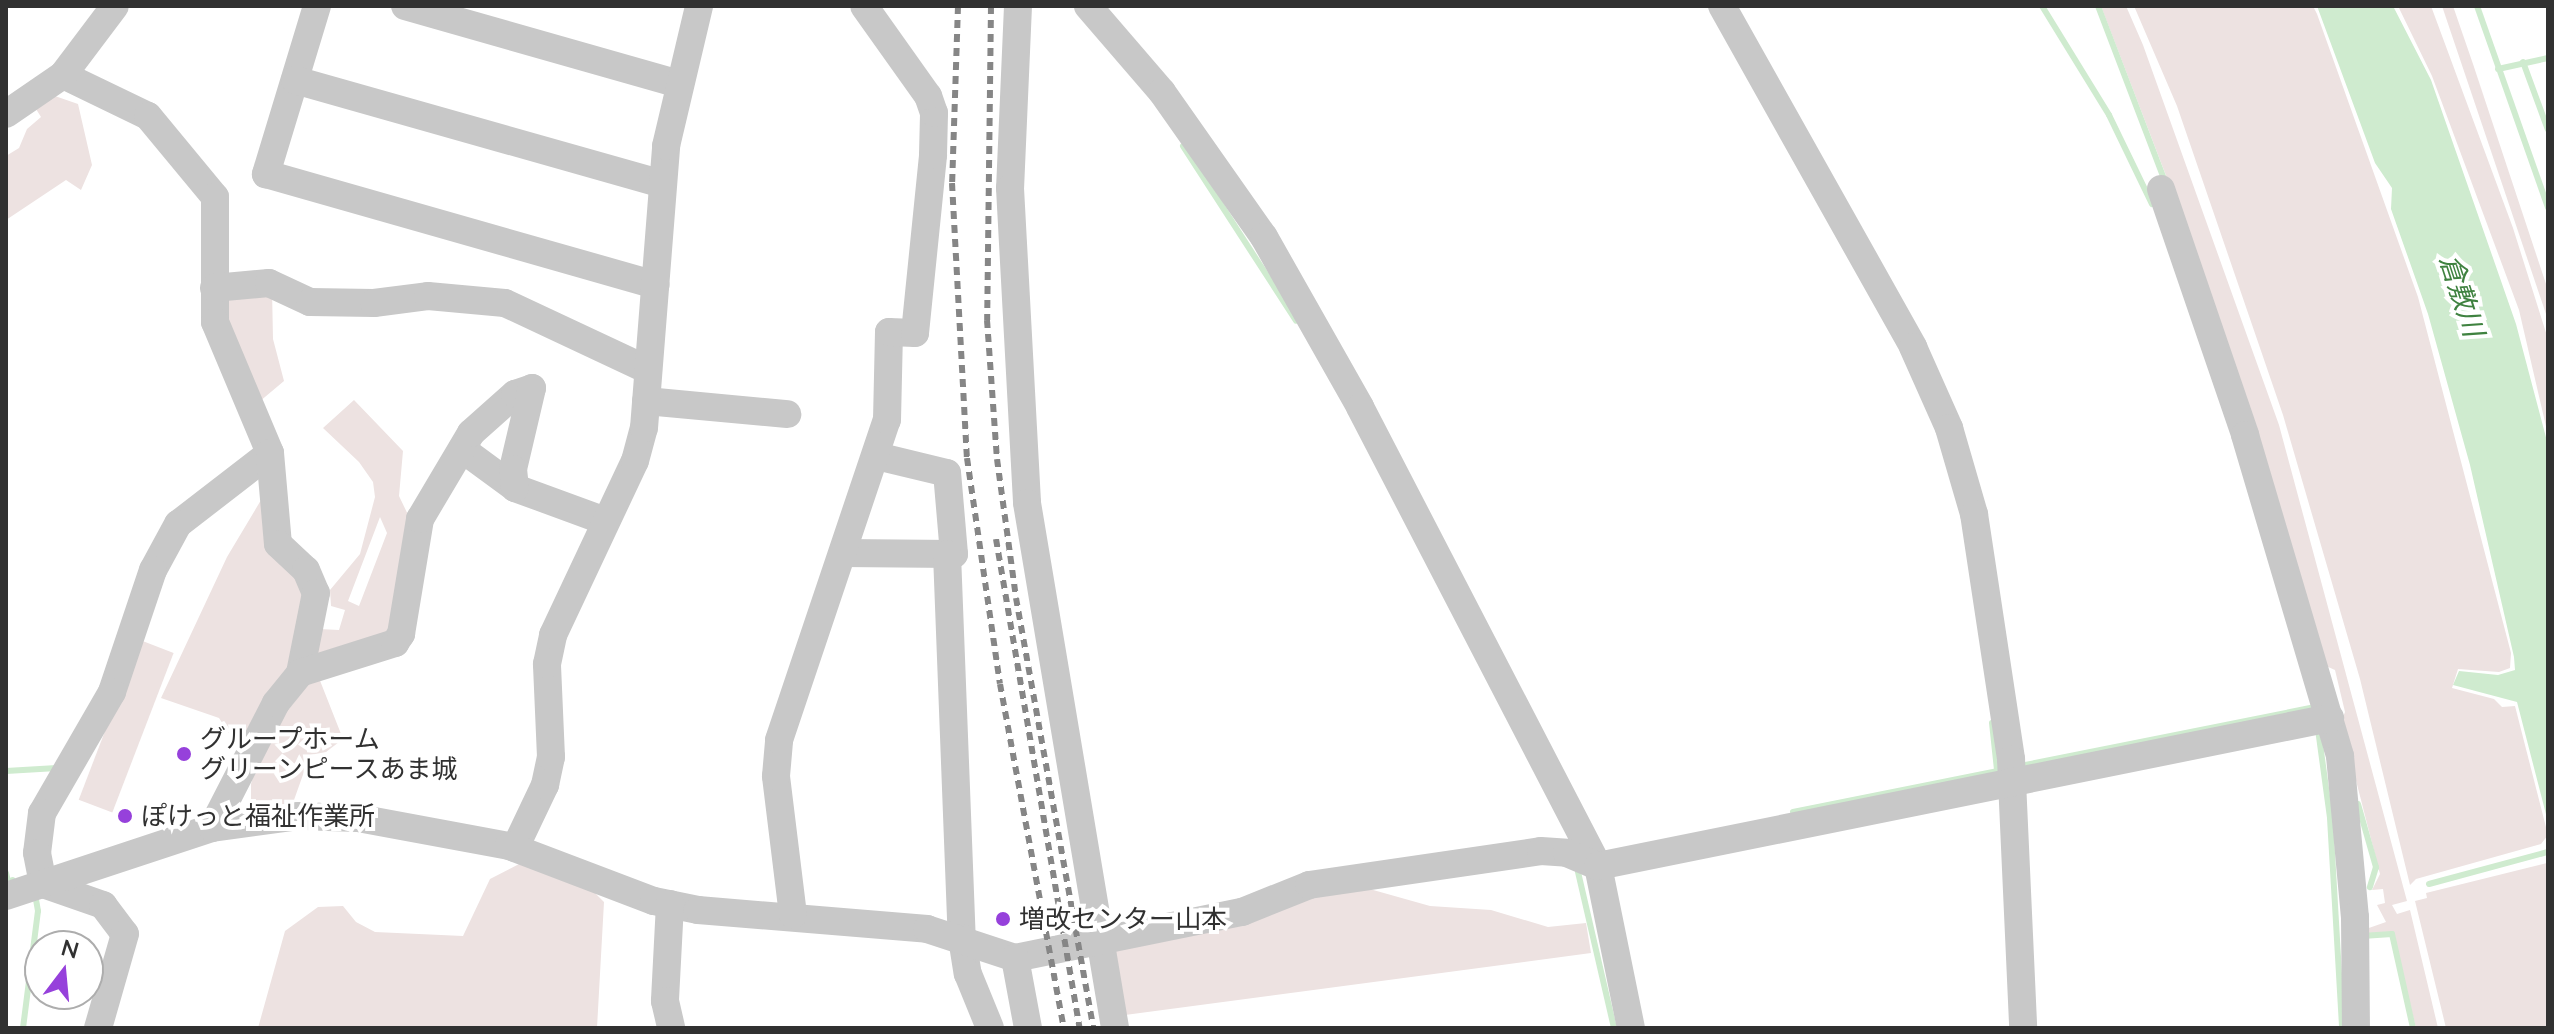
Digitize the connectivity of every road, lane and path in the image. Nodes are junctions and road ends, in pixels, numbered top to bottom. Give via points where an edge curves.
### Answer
1 (115, 6) edge
2 (317, 6) edge
3 (405, 6) edge
4 (699, 6) edge
5 (864, 6) edge
6 (1018, 6) edge
7 (1088, 6) edge
8 (1722, 6) edge
9 (63, 75) junction
10 (295, 80) junction
11 (679, 84) junction
12 (6, 114) edge
13 (663, 184) junction
14 (2161, 189) dead end
15 (655, 285) junction
16 (214, 288) junction
17 (648, 370) junction
18 (646, 401) junction
19 (787, 414) dead end
20 (462, 449) junction
21 (270, 453) junction
22 (876, 456) junction
23 (515, 488) junction
24 (605, 521) junction
25 (843, 553) junction
26 (947, 554) junction
27 (300, 673) junction
28 (2321, 720) junction
29 (2006, 777) junction
30 (212, 828) junction
31 (515, 848) junction
32 (1598, 866) junction
33 (43, 884) junction
34 (6, 896) edge
35 (670, 904) junction
36 (793, 915) junction
37 (962, 938) junction
38 (1098, 938) junction
39 (1015, 958) junction
40 (98, 1028) edge
41 (671, 1028) edge
42 (990, 1028) edge
43 (1028, 1028) edge
44 (1115, 1028) edge
45 (1631, 1028) edge
46 (2023, 1028) edge
47 (2356, 1028) edge

1 - 9 street
2 - 10 street
3 - 11 street
4 - 11 street
5 - 22 street via 928,96 934,113 915,333 889,332 887,420
6 - 38 street via 1010,188 1027,503
7 - 32 street via 1162,92 1264,237 1360,407
8 - 29 street via 1913,347 1949,428 1974,514
9 - 12 street
9 - 16 street via 148,116 215,197
10 - 13 street
10 - 15 street via 266,174
11 - 13 street
13 - 15 street
14 - 28 street via 2245,435
15 - 17 street
16 - 17 street via 269,283 310,302 374,303 428,296 505,303
16 - 21 street via 215,322 225,355
17 - 18 street
18 - 19 street
18 - 24 street via 635,461
20 - 23 street
20 - 23 street via 515,394 532,388 513,469
20 - 27 street via 420,519 401,634 395,643
21 - 27 street via 278,544 306,570 316,593
21 - 33 street via 178,524 153,570 112,692 42,813 37,853
22 - 25 street
22 - 26 street via 947,473 954,554
23 - 24 street
24 - 31 street via 553,635 547,664 551,757 545,785
25 - 26 street
25 - 36 street via 779,740 776,776
26 - 37 street
27 - 30 street via 276,703
28 - 29 street
28 - 47 street via 2340,756 2355,917
29 - 32 street
29 - 46 street
30 - 31 street via 298,816 358,818
30 - 33 street
31 - 35 street
32 - 38 street via 1567,853 1541,851 1309,885 1242,912
32 - 45 street
33 - 34 street
33 - 40 street via 103,905 125,934
35 - 36 street
35 - 41 street via 665,1001
36 - 37 street via 927,929
37 - 39 street
37 - 42 street via 968,974
38 - 39 street
38 - 44 street
39 - 43 street

